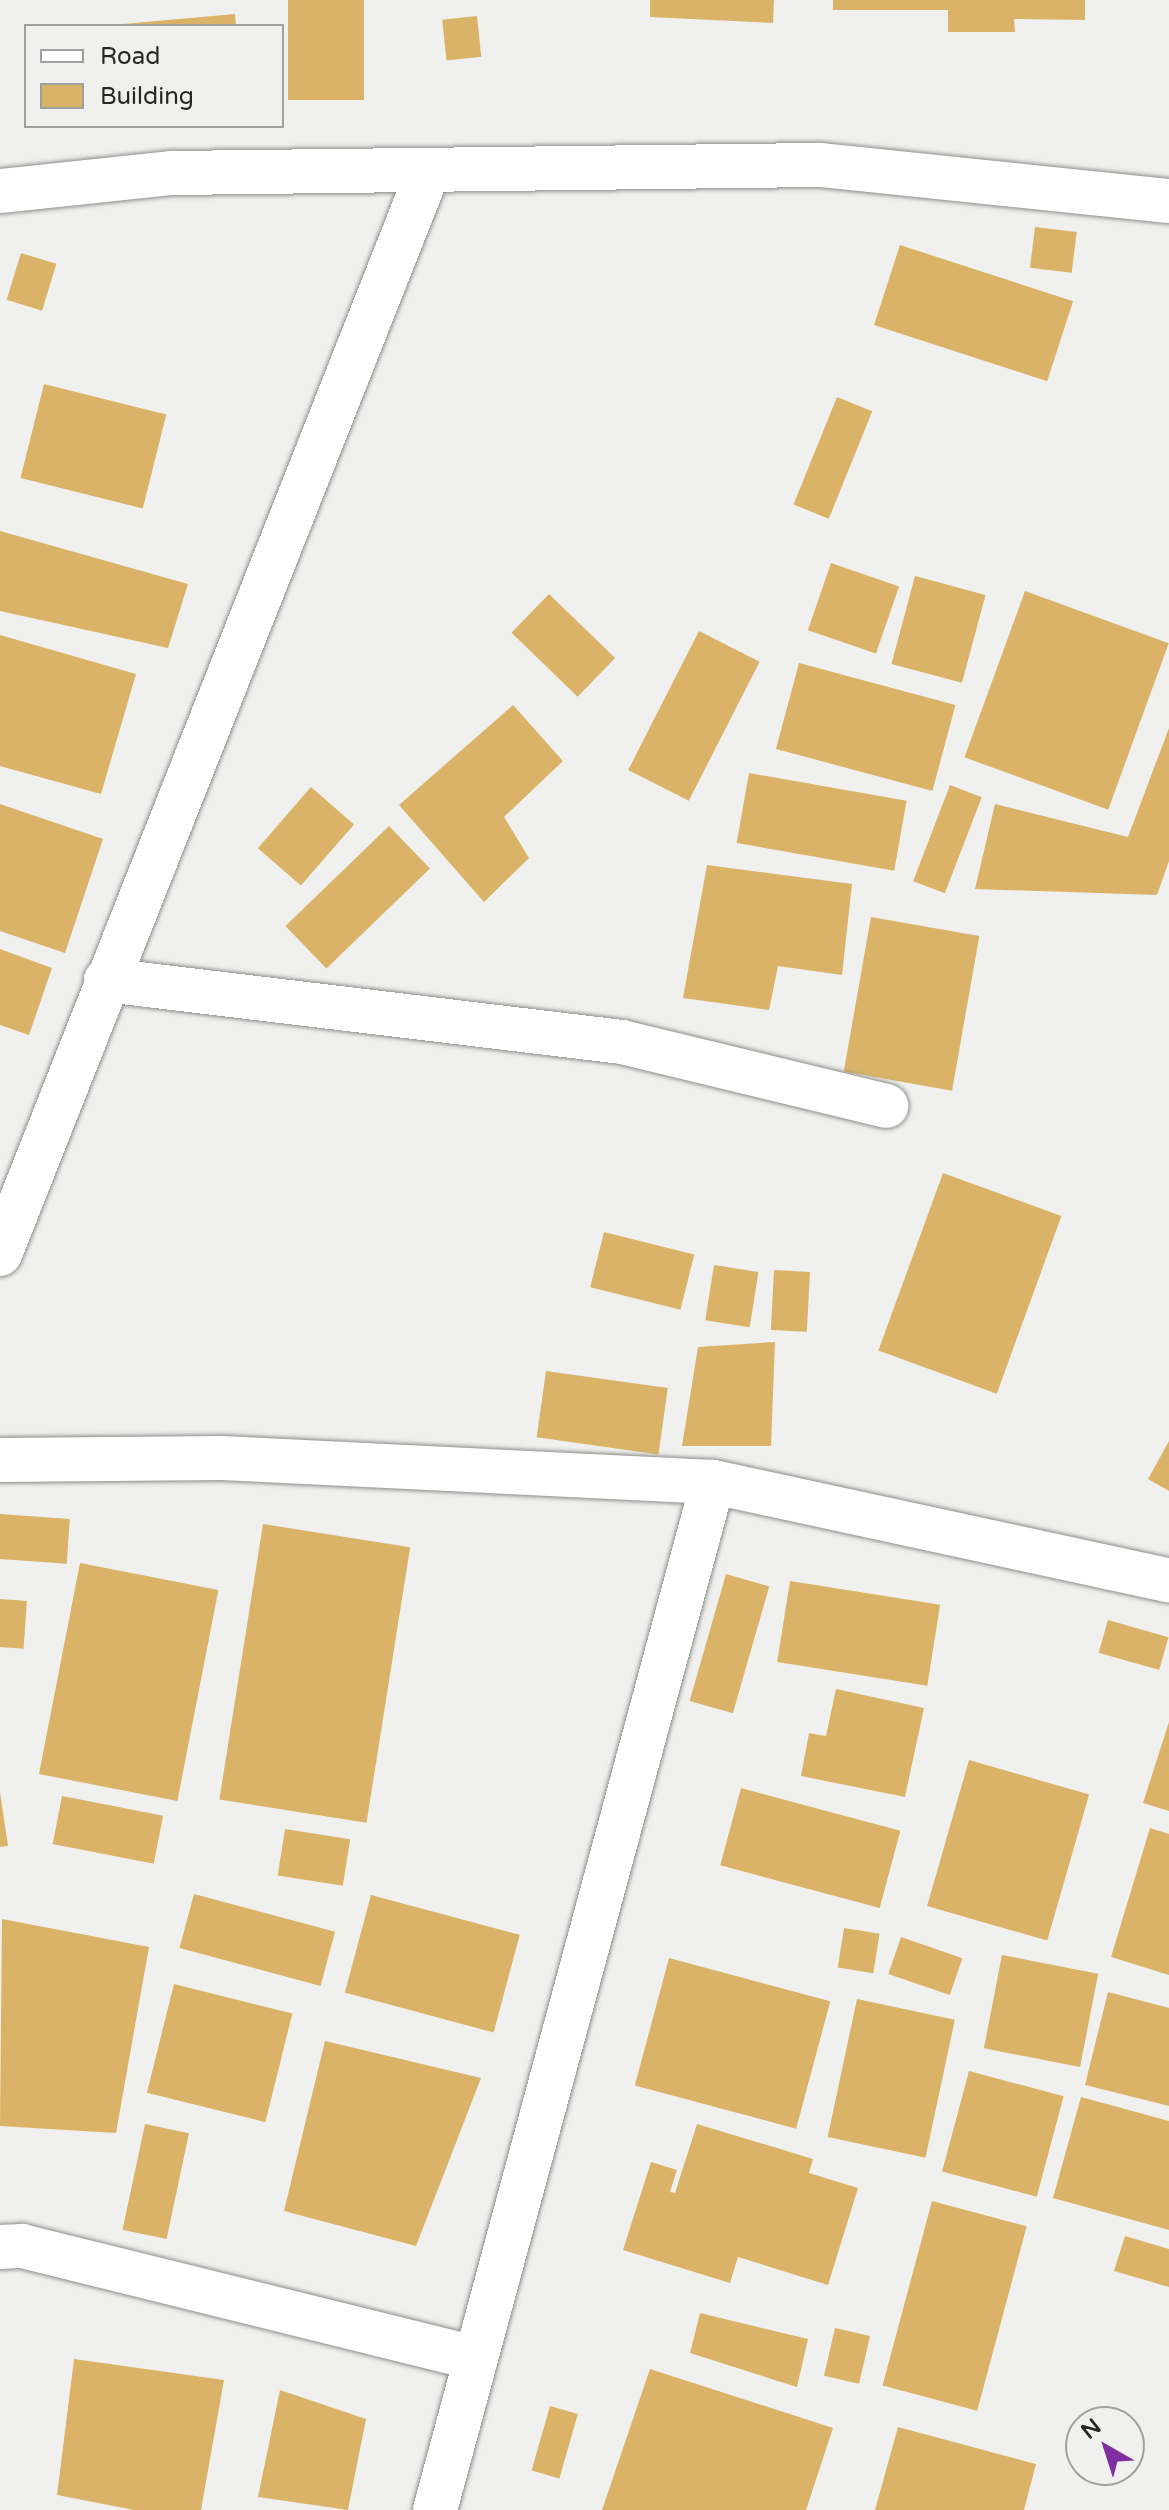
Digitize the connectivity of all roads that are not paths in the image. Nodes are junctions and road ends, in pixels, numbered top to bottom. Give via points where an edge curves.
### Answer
1 (428, 172) junction
2 (0, 191) edge
3 (1169, 201) edge
4 (106, 980) junction
5 (886, 1106) dead end
6 (0, 1254) edge
7 (0, 1460) edge
8 (713, 1482) junction
9 (1169, 1581) edge
10 (0, 2247) edge
11 (475, 2358) junction
12 (435, 2510) edge

1 - 2 street via 172,173
1 - 3 street via 820,165
1 - 4 street
4 - 5 street via 622,1042
4 - 6 street
7 - 8 street via 222,1458
8 - 9 street
8 - 11 street
10 - 11 street via 22,2246
11 - 12 street

